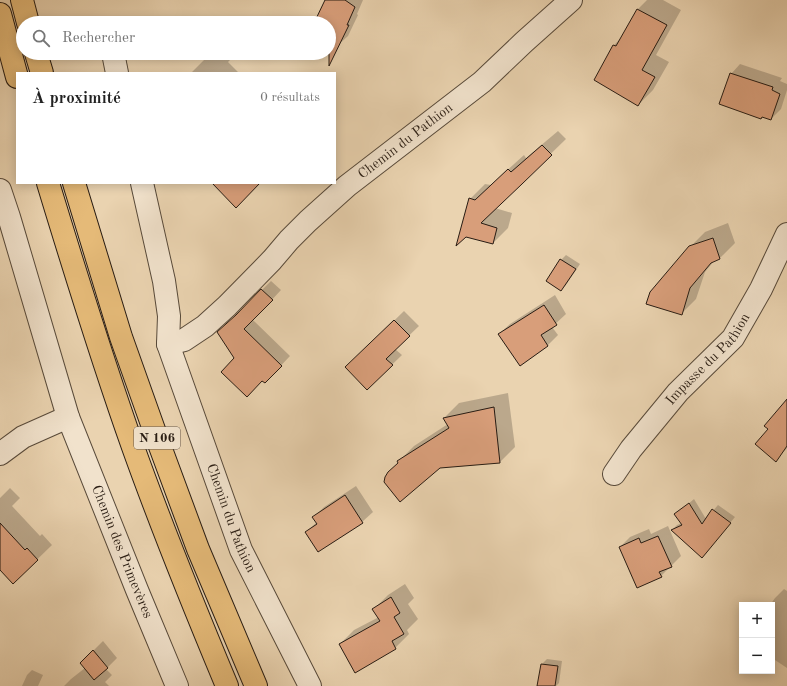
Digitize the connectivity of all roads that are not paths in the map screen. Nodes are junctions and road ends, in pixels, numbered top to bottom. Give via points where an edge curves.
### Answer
1 (22, 0) edge
2 (571, 0) edge
3 (0, 14) edge
4 (26, 16) edge
5 (0, 25) edge
6 (38, 60) edge
7 (115, 60) edge
8 (42, 72) edge
9 (118, 72) edge
10 (16, 75) edge
11 (48, 184) edge
12 (74, 184) edge
13 (142, 184) edge
14 (0, 190) edge
15 (787, 234) edge
16 (168, 344) junction
17 (68, 417) junction
18 (0, 454) edge
19 (614, 474) dead end
20 (177, 686) edge
21 (227, 686) edge
22 (256, 686) edge
23 (310, 686) edge

1 - 4 main road
2 - 16 street, Chemin du Pathion via 482,82 347,186 299,230 205,326 184,340
3 - 10 main road
5 - 10 main road
6 - 8 main road
7 - 9 street
11 - 21 main road, N 106 via 97,343 133,448 177,566
12 - 22 main road, N 106 via 121,336 158,441 198,549
13 - 16 street, Chemin du Pathion via 164,281 169,316
14 - 17 street, Chemin des Primevères
15 - 19 street, Impasse du Pathion via 761,289 733,338 678,392
16 - 23 street, Chemin du Pathion via 241,550
17 - 18 street via 23,437
17 - 20 street, Chemin des Primevères

